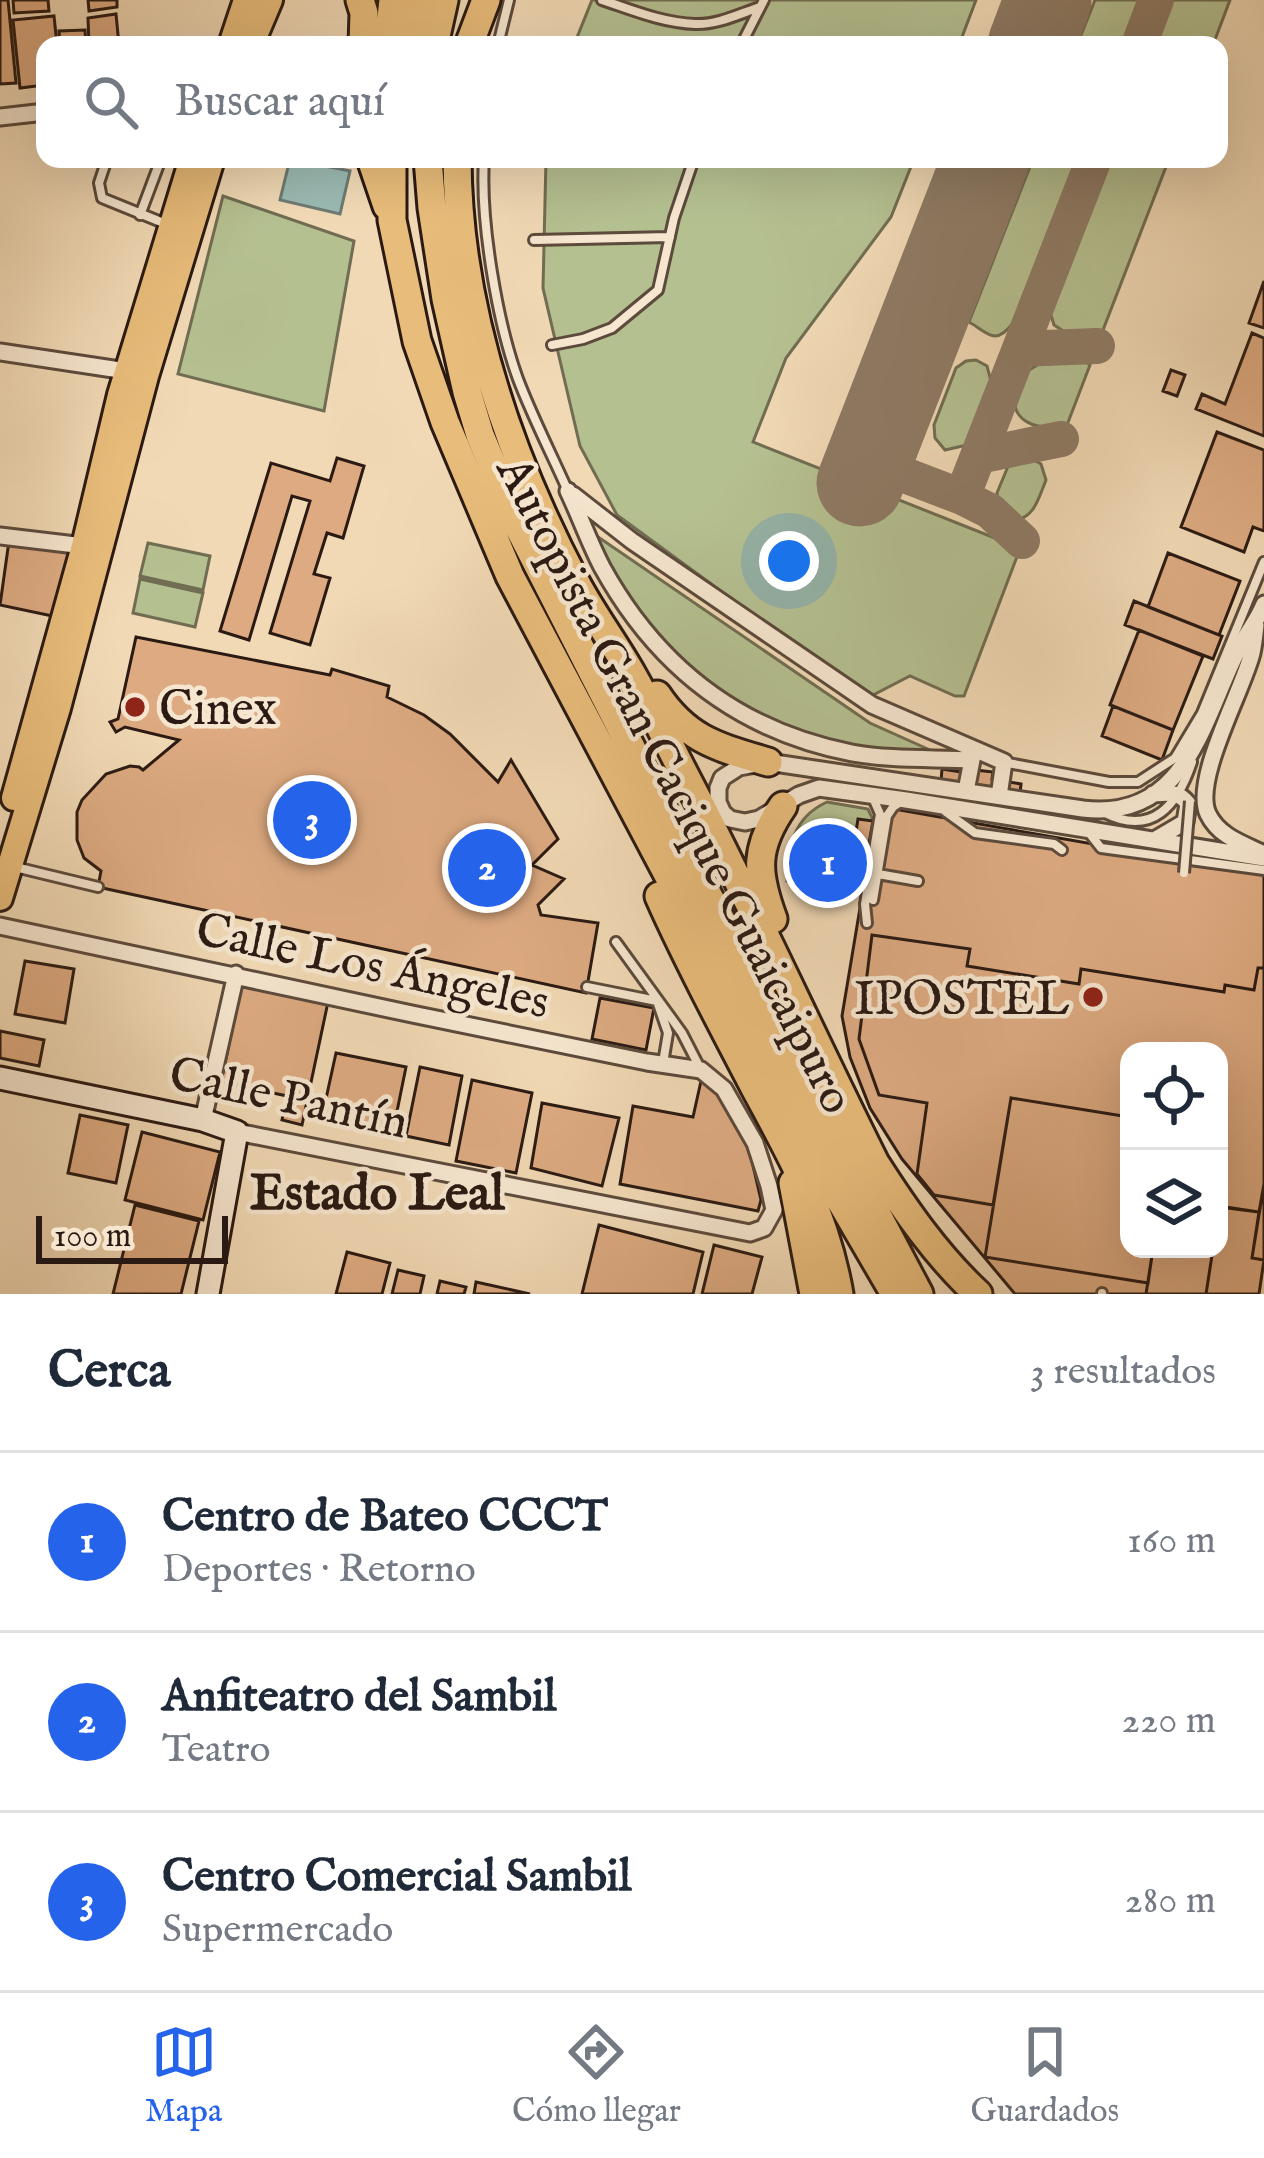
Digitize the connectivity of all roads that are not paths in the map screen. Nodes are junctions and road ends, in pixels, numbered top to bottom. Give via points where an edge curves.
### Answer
1 (246, 0) edge
2 (270, 0) edge
3 (360, 0) edge
4 (393, 0) edge
5 (418, 0) edge
6 (443, 0) edge
7 (454, 0) edge
8 (486, 0) edge
9 (509, 0) edge
10 (602, 0) edge
11 (762, 4) edge
12 (235, 36) edge
13 (255, 36) edge
14 (363, 36) edge
15 (389, 36) edge
16 (409, 36) edge
17 (436, 36) edge
18 (456, 36) edge
19 (473, 36) edge
20 (500, 36) edge
21 (746, 36) edge
22 (36, 113) edge
23 (0, 118) edge
24 (104, 168) edge
25 (158, 168) edge
26 (189, 168) edge
27 (209, 168) edge
28 (373, 168) edge
29 (392, 168) edge
30 (429, 168) edge
31 (458, 168) edge
32 (484, 168) edge
33 (691, 168) edge
34 (140, 215) junction
35 (392, 220) junction
36 (173, 227) junction
37 (670, 237) junction
38 (534, 240) dead end
39 (552, 345) dead end
40 (0, 352) edge
41 (136, 373) junction
42 (568, 491) junction
43 (0, 536) edge
44 (84, 546) junction
45 (1264, 562) edge
46 (1264, 604) edge
47 (1257, 622) junction
48 (610, 641) junction
49 (582, 716) junction
50 (1198, 743) junction
51 (972, 760) junction
52 (767, 762) junction
53 (1004, 762) junction
54 (966, 791) junction
55 (866, 794) junction
56 (1150, 794) junction
57 (999, 796) junction
58 (1185, 798) junction
59 (906, 800) junction
60 (935, 804) junction
61 (783, 806) junction
62 (1103, 812) junction
63 (1085, 828) junction
64 (1155, 839) junction
65 (1062, 850) dead end
66 (5, 855) edge
67 (1264, 856) edge
68 (1264, 873) edge
69 (874, 874) junction
70 (918, 881) dead end
71 (98, 887) dead end
72 (0, 898) edge
73 (873, 900) dead end
74 (867, 922) dead end
75 (0, 926) edge
76 (616, 943) dead end
77 (236, 974) junction
78 (788, 980) junction
79 (586, 988) dead end
80 (657, 1001) junction
81 (765, 1003) junction
82 (663, 1064) junction
83 (701, 1070) junction
84 (0, 1078) edge
85 (203, 1120) junction
86 (236, 1132) junction
87 (820, 1293) edge
88 (208, 1294) edge
89 (895, 1294) edge
90 (919, 1294) edge
91 (978, 1294) edge

1 - 12 main road
2 - 13 main road
3 - 14 highway
4 - 15 highway
5 - 16 highway
6 - 17 highway
7 - 18 highway
8 - 19 highway
9 - 20 lane
10 - 11 lane via 697,24
11 - 21 lane
22 - 23 street
24 - 34 lane via 102,198
25 - 34 lane
26 - 36 main road
27 - 41 main road
28 - 35 highway
29 - 35 highway, Autopista Gran Cacique Guaicaipuro
30 - 81 highway, Autopista Gran Cacique Guaicaipuro via 446,299 480,435 517,524
31 - 48 highway via 485,358 516,454
32 - 42 lane via 501,323
33 - 37 lane
34 - 36 lane
35 - 49 highway, Autopista Gran Cacique Guaicaipuro via 417,341 445,422 510,577
36 - 41 main road
37 - 38 lane
37 - 39 lane via 658,290 612,328
40 - 41 street
41 - 44 main road
41 - 66 main road via 58,708
42 - 51 street via 601,565 640,623 674,664 733,709 786,736 851,753
42 - 53 street via 872,705
43 - 44 street
44 - 66 main road
45 - 53 lane via 1175,758 1138,782
46 - 47 street
47 - 50 street
47 - 67 street via 1204,803 1216,827
48 - 52 highway via 626,647 689,731
48 - 78 highway
48 - 81 highway via 757,960
49 - 87 highway via 693,971 791,1155
49 - 89 highway, Autopista Gran Cacique Guaicaipuro
50 - 56 street
50 - 58 lane
51 - 53 lane
51 - 54 street
52 - 54 street
52 - 61 street via 731,770 718,802 730,819 745,822
53 - 57 street
54 - 57 street
55 - 59 street
55 - 61 street via 819,788
55 - 69 lane via 880,814
56 - 58 street
56 - 62 street
57 - 62 street
58 - 62 lane via 1149,819
58 - 64 street via 1185,822
58 - 68 lane, bridge via 1185,869
59 - 60 street
59 - 69 lane via 887,816
60 - 63 street
60 - 65 lane via 977,835
61 - 78 highway via 761,847 760,869
63 - 64 street
63 - 68 lane via 1101,848
64 - 67 street
66 - 71 lane
66 - 72 main road
69 - 70 lane
69 - 73 lane
69 - 74 lane
75 - 77 street, Calle Los Ángeles
76 - 80 lane
77 - 82 street, Calle Los Ángeles
77 - 85 street
78 - 91 highway via 875,1163
79 - 80 lane
80 - 82 lane via 668,1033
80 - 83 lane
81 - 90 highway, Autopista Gran Cacique Guaicaipuro
82 - 83 street, Calle Los Ángeles
83 - 86 street, Calle Pantín via 724,1089 755,1143 774,1202 768,1223 750,1233
84 - 85 main road, Calle Pantín
85 - 86 main road, Calle Pantín
86 - 88 main road

